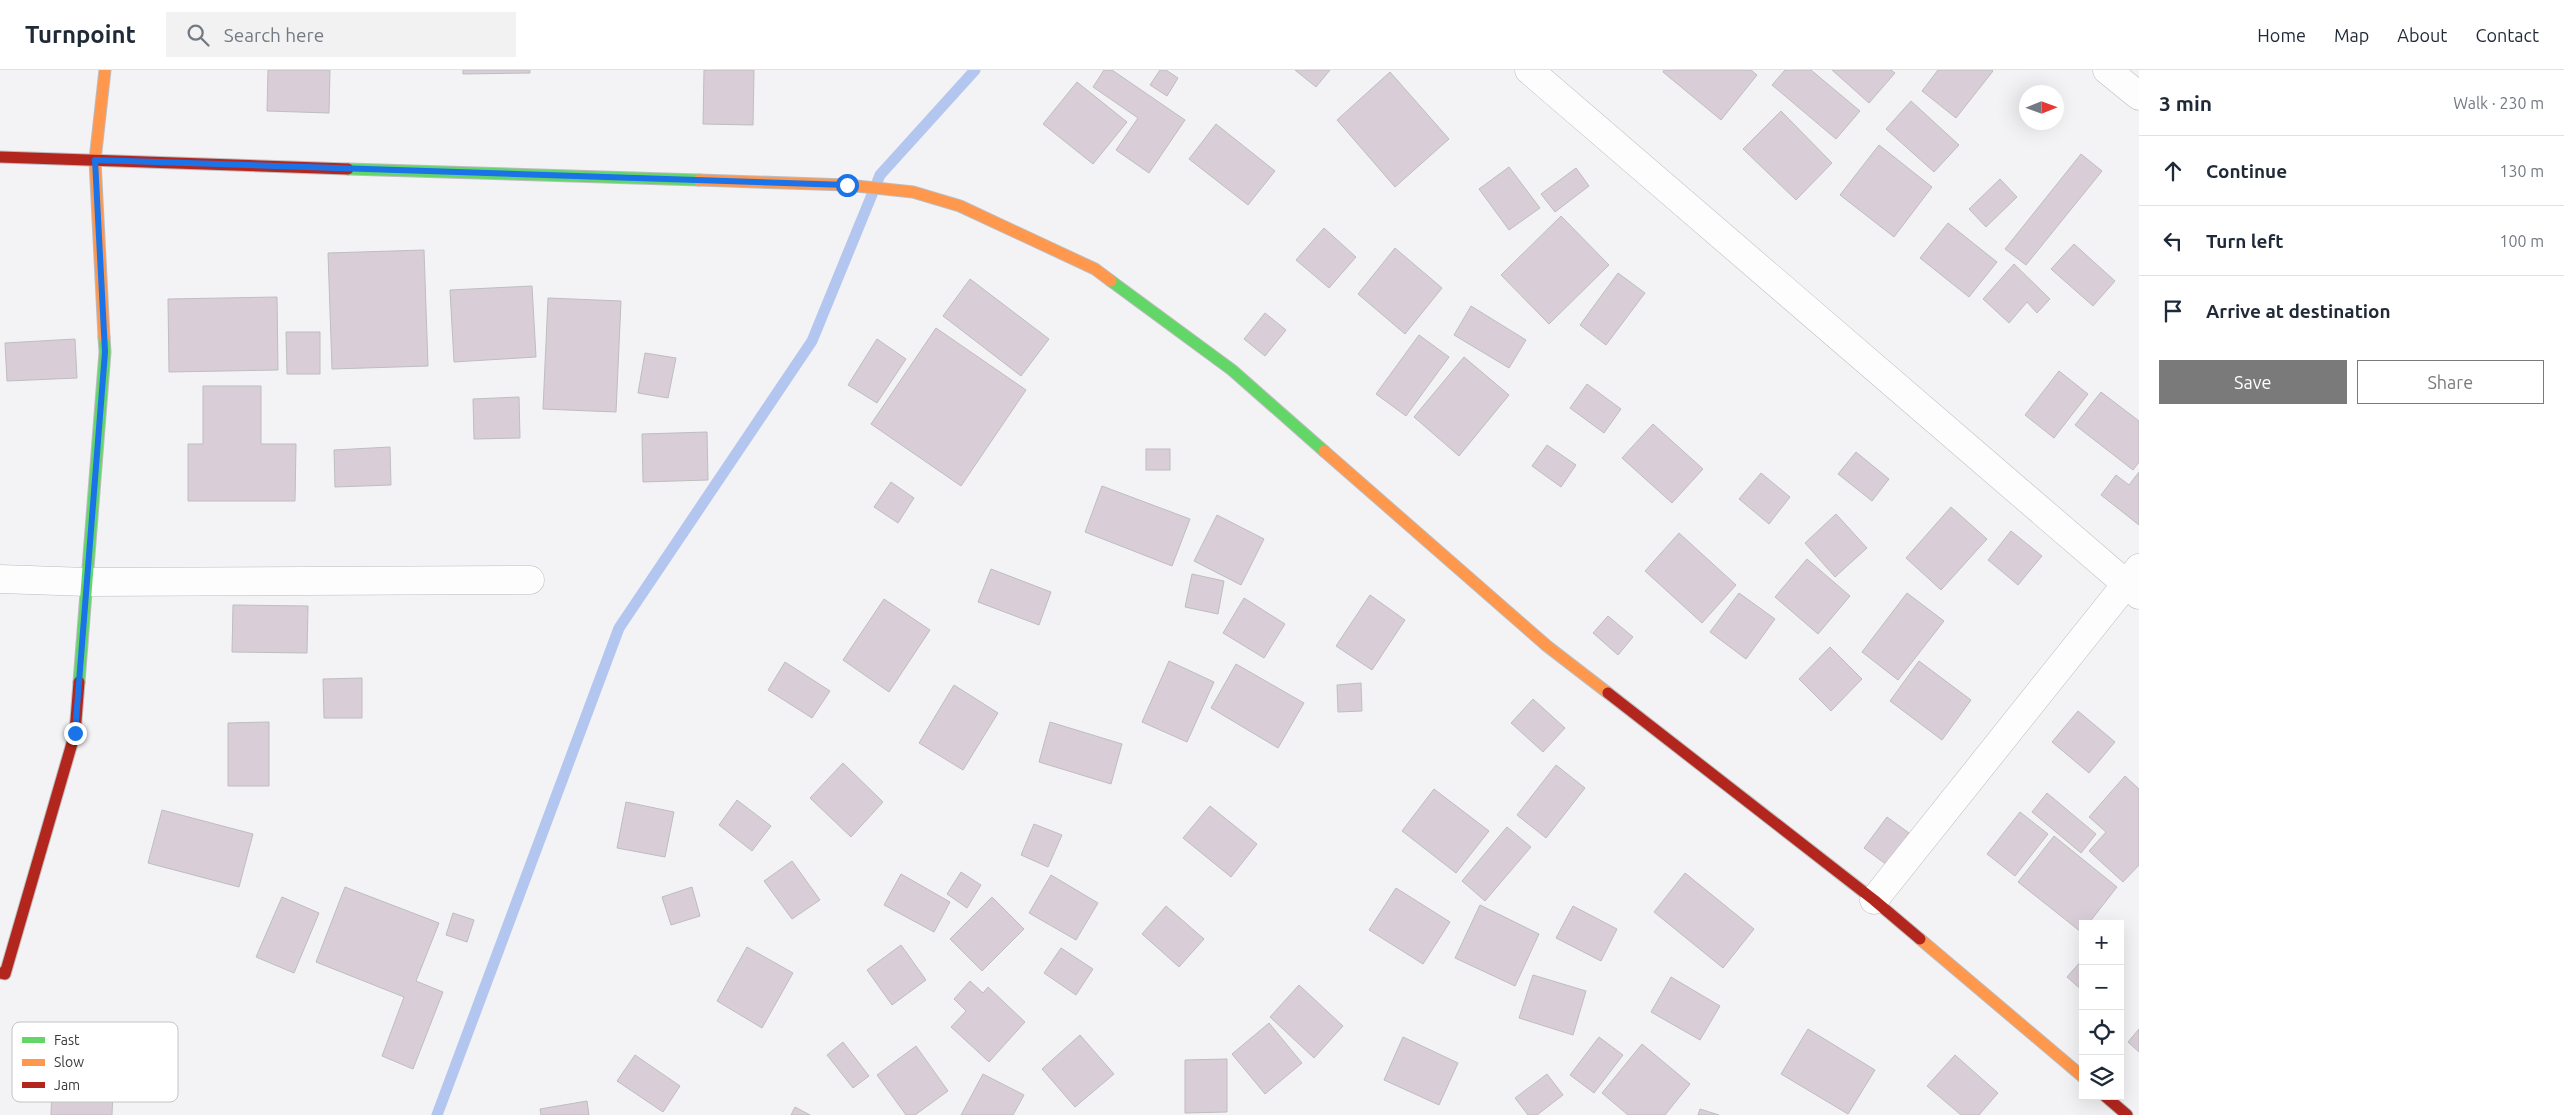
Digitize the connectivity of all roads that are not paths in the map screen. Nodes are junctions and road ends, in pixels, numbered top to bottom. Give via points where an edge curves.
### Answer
1 (105, 70) edge
2 (1529, 70) edge
3 (2107, 70) edge
4 (2139, 96) edge
5 (0, 157) edge
6 (95, 160) junction
7 (0, 579) edge
8 (530, 580) dead end
9 (87, 582) junction
10 (2135, 583) edge
11 (1874, 900) junction
12 (0, 973) edge
13 (2079, 1074) edge
14 (2110, 1100) edge
15 (2127, 1115) edge

1 - 6 street
2 - 10 street
3 - 4 street
5 - 6 street
6 - 9 street via 105,352
6 - 11 street via 847,185 914,192 960,206 1095,269 1232,370 1547,646
7 - 9 street
8 - 9 street
9 - 12 street via 75,733 5,974
10 - 11 street
11 - 13 street
14 - 15 street

